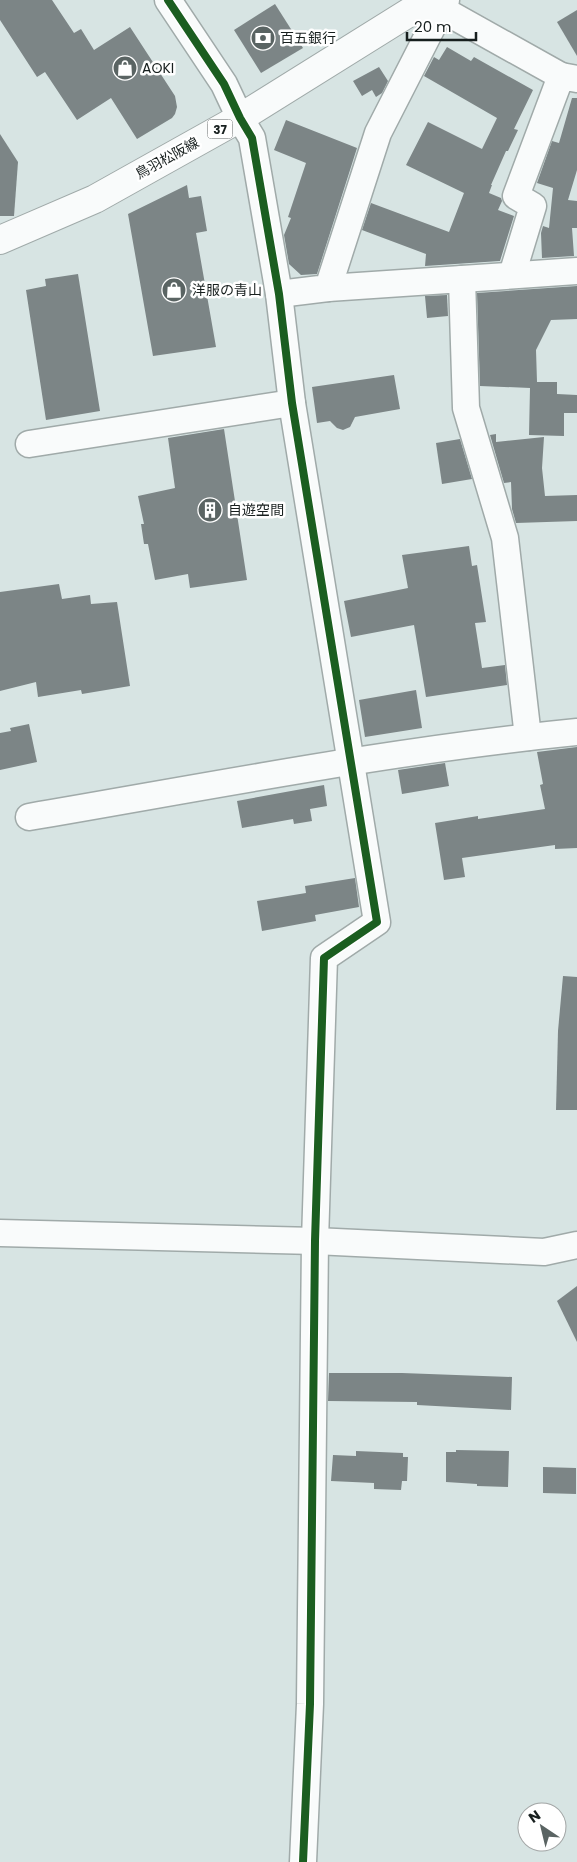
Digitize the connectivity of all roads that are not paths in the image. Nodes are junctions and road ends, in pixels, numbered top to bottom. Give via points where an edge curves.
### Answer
1 (168, 0) edge
2 (439, 3) edge
3 (569, 77) edge
4 (240, 118) junction
5 (0, 240) edge
6 (577, 271) edge
7 (512, 275) junction
8 (462, 279) junction
9 (328, 288) junction
10 (279, 294) junction
11 (292, 403) junction
12 (29, 444) dead end
13 (577, 732) edge
14 (528, 737) junction
15 (352, 762) junction
16 (29, 817) dead end
17 (0, 1233) edge
18 (314, 1241) junction
19 (577, 1245) edge
20 (303, 1862) edge

1 - 4 street via 224,84
2 - 3 street
2 - 4 main road, 鳥羽松阪線 / 37
2 - 9 street via 378,133
3 - 7 street via 516,196 533,206
4 - 5 main road, 鳥羽松阪線 / 37 via 96,199
4 - 10 street via 252,138
6 - 7 street
7 - 8 street
8 - 9 street
8 - 14 street via 466,408 505,538
9 - 10 street
10 - 11 street
11 - 12 street
11 - 15 street
13 - 14 street
14 - 15 street
15 - 16 street
15 - 18 street via 377,922 324,958
17 - 18 street
18 - 19 street via 544,1252
18 - 20 street via 310,1704

